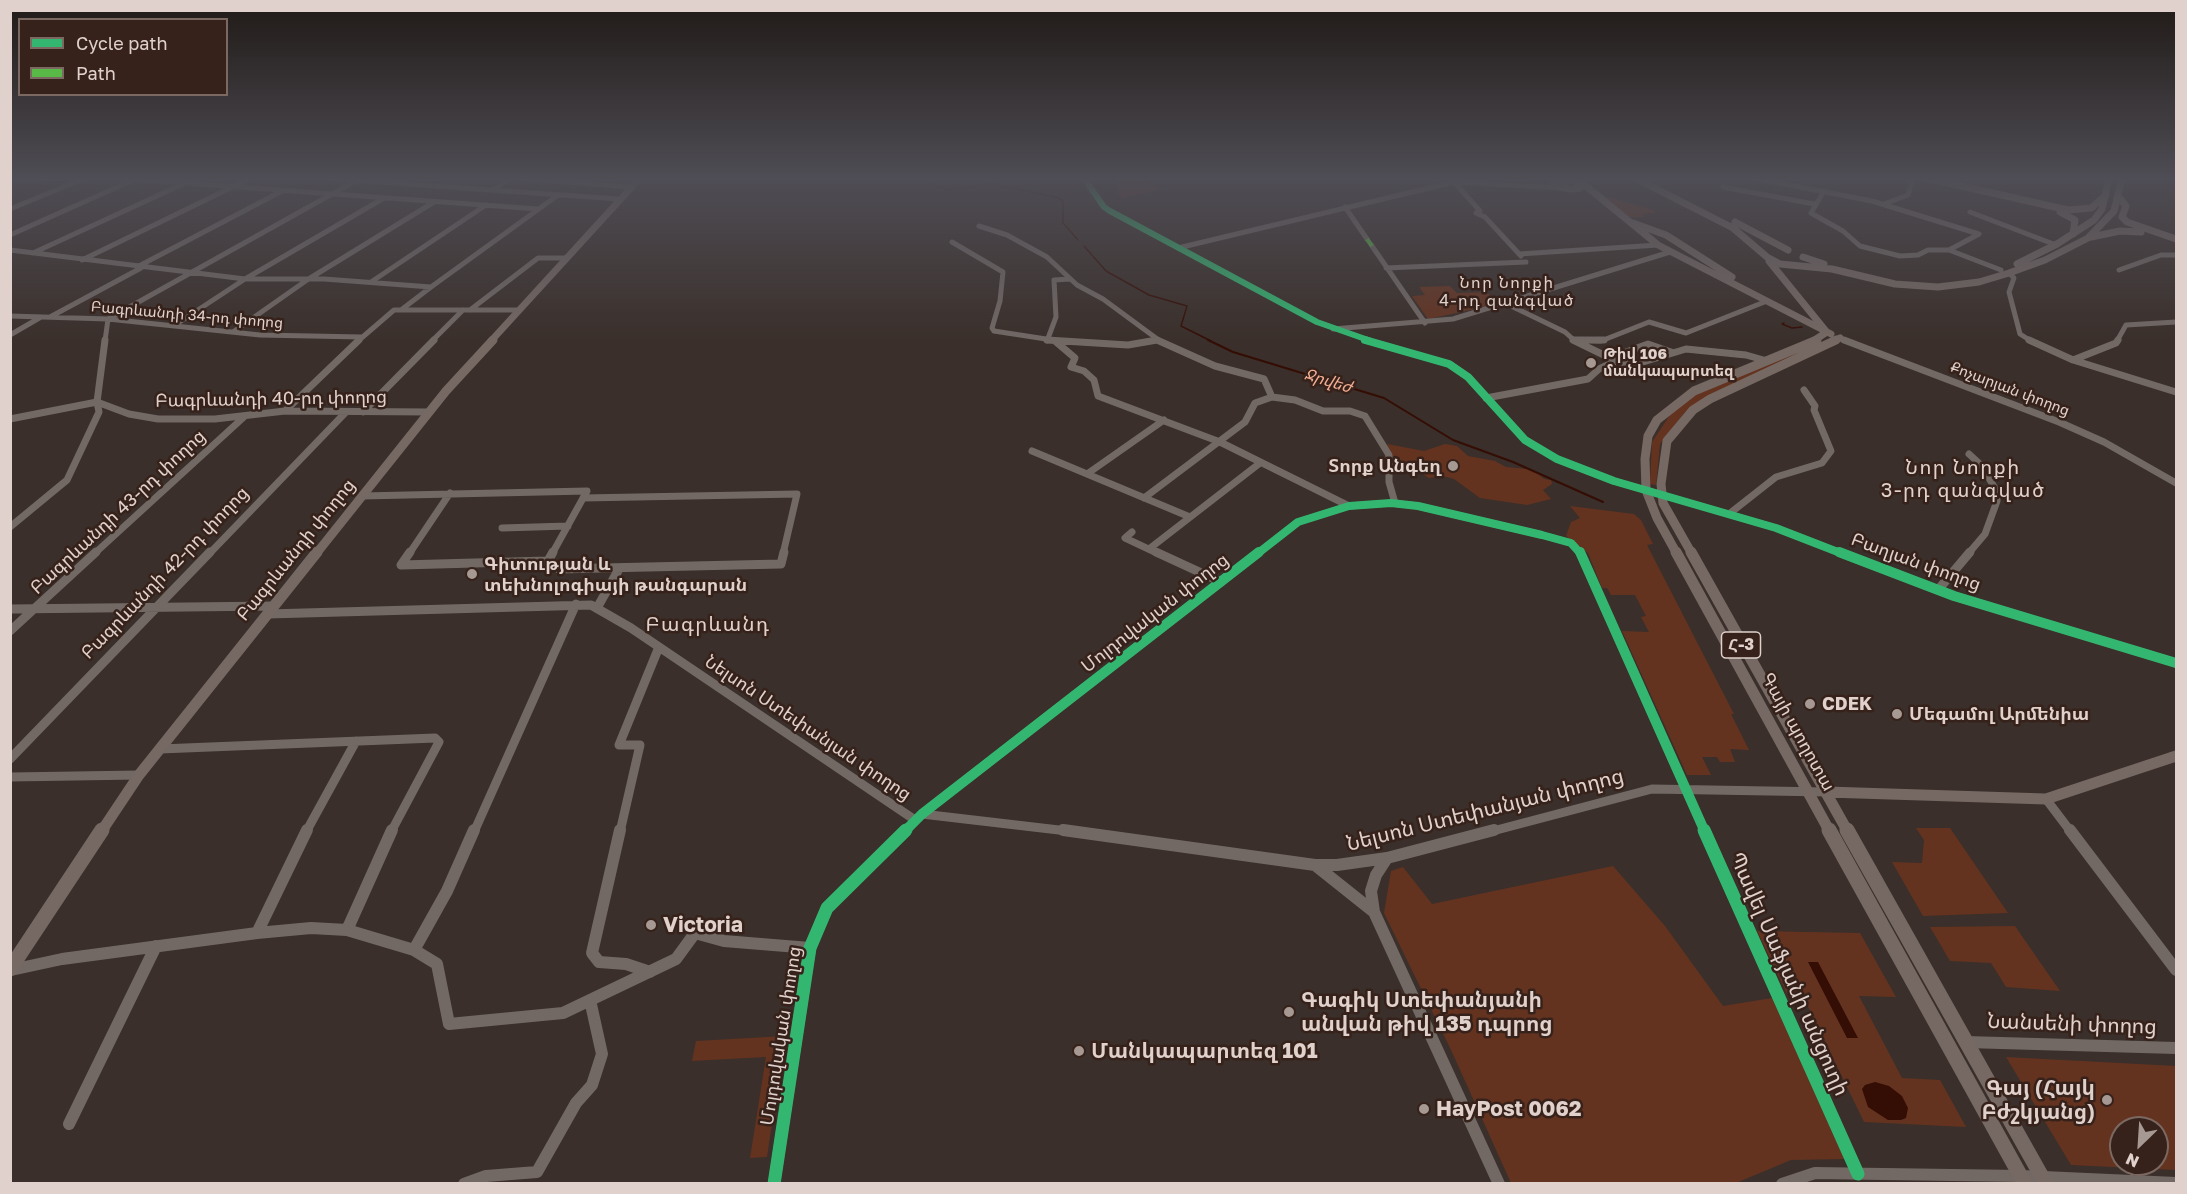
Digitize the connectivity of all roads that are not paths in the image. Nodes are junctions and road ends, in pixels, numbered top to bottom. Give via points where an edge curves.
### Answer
1 (75, 234) edge
2 (136, 234) edge
3 (202, 234) edge
4 (260, 234) edge
5 (323, 234) edge
6 (382, 234) edge
7 (443, 234) edge
8 (504, 234) edge
9 (588, 234) edge
10 (1001, 234) edge
11 (1152, 234) edge
12 (1236, 234) edge
13 (1363, 234) edge
14 (1500, 234) edge
15 (1642, 234) edge
16 (1660, 234) edge
17 (1740, 234) edge
18 (1758, 234) edge
19 (1844, 234) edge
20 (1978, 234) edge
21 (2027, 234) edge
22 (2073, 234) edge
23 (2093, 234) edge
24 (2103, 234) edge
25 (2159, 234) edge
26 (2088, 238) junction
27 (1367, 239) dead end
28 (2176, 239) edge
29 (952, 242) dead end
30 (1658, 245) junction
31 (2056, 245) junction
32 (1372, 246) dead end
33 (1178, 248) junction
34 (1788, 249) junction
35 (2069, 249) junction
36 (1949, 250) junction
37 (10, 251) edge
38 (1670, 252) junction
39 (33, 253) junction
40 (1519, 254) junction
41 (1764, 254) junction
42 (2176, 255) edge
43 (2032, 256) junction
44 (1803, 257) junction
45 (566, 258) junction
46 (82, 260) junction
47 (2045, 260) junction
48 (139, 267) junction
49 (1800, 267) junction
50 (1386, 268) junction
51 (2001, 270) junction
52 (2119, 270) dead end
53 (188, 273) junction
54 (2009, 273) junction
55 (245, 279) junction
56 (1070, 279) junction
57 (307, 280) junction
58 (370, 282) junction
59 (431, 287) junction
60 (1764, 299) junction
61 (1508, 304) junction
62 (400, 310) junction
63 (466, 310) junction
64 (519, 310) junction
65 (10, 316) edge
66 (45, 317) junction
67 (108, 319) junction
68 (2176, 322) edge
69 (1425, 323) junction
70 (175, 326) junction
71 (1333, 329) junction
72 (233, 332) junction
73 (1827, 332) junction
74 (10, 335) edge
75 (362, 337) junction
76 (1840, 338) junction
77 (1157, 340) junction
78 (1574, 340) junction
79 (1051, 341) junction
80 (1672, 352) junction
81 (1613, 359) junction
82 (2073, 360) junction
83 (1767, 361) junction
84 (1804, 390) dead end
85 (2174, 390) edge
86 (1272, 397) junction
87 (1485, 398) junction
88 (98, 402) junction
89 (285, 411) junction
90 (346, 412) junction
91 (363, 412) junction
92 (429, 412) junction
93 (245, 415) junction
94 (10, 419) edge
95 (1164, 420) junction
96 (1220, 442) junction
97 (1032, 451) dead end
98 (1969, 454) dead end
99 (1260, 463) junction
100 (1087, 474) junction
101 (2176, 483) edge
102 (1646, 490) junction
103 (450, 493) junction
104 (1662, 494) junction
105 (362, 496) junction
106 (583, 498) junction
107 (1144, 498) junction
108 (1395, 503) junction
109 (1349, 506) junction
110 (1729, 514) junction
111 (1190, 517) junction
112 (568, 526) junction
113 (10, 527) edge
114 (502, 528) dead end
115 (1132, 532) dead end
116 (1149, 549) junction
117 (548, 561) junction
118 (619, 568) junction
119 (1221, 582) junction
120 (1938, 590) junction
121 (576, 604) junction
122 (35, 608) junction
123 (155, 608) junction
124 (597, 608) junction
125 (10, 609) edge
126 (271, 610) junction
127 (10, 631) edge
128 (658, 647) junction
129 (2176, 663) edge
130 (356, 741) junction
131 (160, 749) junction
132 (2176, 756) edge
133 (10, 759) edge
134 (139, 775) junction
135 (10, 777) edge
136 (1688, 789) junction
137 (1809, 792) junction
138 (1827, 792) junction
139 (2046, 799) junction
140 (918, 817) junction
141 (1387, 858) junction
142 (1315, 865) junction
143 (1374, 912) junction
144 (347, 930) junction
145 (257, 933) junction
146 (156, 946) junction
147 (810, 948) junction
148 (414, 950) junction
149 (10, 970) edge
150 (2176, 970) edge
151 (650, 972) junction
152 (590, 1000) junction
153 (1966, 1042) junction
154 (2176, 1048) edge
155 (69, 1124) dead end
156 (1858, 1174) junction
157 (2023, 1180) edge
158 (2044, 1180) edge
159 (2176, 1183) edge
160 (464, 1184) edge
161 (774, 1184) edge
162 (1499, 1184) edge
163 (1782, 1184) edge

1 - 39 street
2 - 46 street
3 - 48 street
4 - 53 street
5 - 55 street
6 - 57 street
7 - 58 street
8 - 59 street
9 - 45 main road, Բագրևանդի փողոց
10 - 56 street via 1057,264
11 - 33 street, Բաղյան փողոց
12 - 33 street
13 - 27 street
14 - 40 street
15 - 30 main road
16 - 60 main road
17 - 41 main road
18 - 34 main road
19 - 36 street via 1865,249 1900,256
20 - 36 street
21 - 31 street
22 - 31 main road
23 - 26 main road
24 - 26 main road
25 - 28 main road
26 - 35 main road
29 - 79 street via 1003,272 994,331
30 - 38 main road
30 - 40 street
31 - 35 main road
31 - 43 main road
32 - 50 street
33 - 71 street, Բաղյան փողոց
34 - 41 main road via 1762,248
34 - 44 main road
35 - 47 main road
36 - 51 street
37 - 39 street
38 - 60 main road
38 - 61 street
39 - 46 street
40 - 50 street via 1527,262
41 - 49 main road via 1784,266
41 - 73 main road
42 - 52 street via 2161,255
43 - 47 main road
43 - 51 main road
44 - 49 main road via 1809,263
44 - 51 main road via 1870,277 1920,284 1957,282
45 - 63 street via 538,258
45 - 64 main road, Բագրևանդի փողոց
46 - 48 street
47 - 54 main road
48 - 53 street
48 - 66 street
49 - 54 main road via 1832,269 1925,287 1962,285
49 - 76 main road via 1788,272 1788,276
50 - 69 street
53 - 55 street
53 - 67 street
54 - 82 street via 2014,278 2009,292 2020,334
55 - 57 street
55 - 70 street
56 - 77 street
56 - 79 street via 1054,280 1056,317
57 - 58 street
57 - 72 street
58 - 59 street
59 - 62 street
60 - 73 main road, Քոչարյան փողոց
60 - 78 street via 1686,333 1649,322 1601,341
61 - 69 street
61 - 78 street
62 - 63 street
62 - 75 street via 394,310
63 - 64 street
63 - 91 street
64 - 92 main road, Բագրևանդի փողոց
65 - 66 street, Բագրևանդի 34-րդ փողոց
66 - 67 street, Բագրևանդի 34-րդ փողոց
66 - 74 street
67 - 70 street, Բագրևանդի 34-րդ փողոց
67 - 88 street
68 - 82 street via 2126,325 2116,343
69 - 71 street
70 - 72 street, Բագրևանդի 34-րդ փողոց
71 - 87 street, Բաղյան փողոց via 1449,364 1468,377
72 - 75 street, Բագրևանդի 34-րդ փողոց
73 - 76 main road, Քոչարյան փողոց
73 - 83 main road, Գայի պողոտա / Հ-3 via 1823,338
75 - 89 street
76 - 101 street, Քոչարյան փողոց via 2104,442
76 - 104 main road, Գայի պողոտա / Հ-3 via 1692,410 1667,441
77 - 79 street via 1128,345
77 - 86 street via 1215,366 1264,379
78 - 81 street
79 - 95 street via 1075,358 1071,367 1094,380 1098,396
80 - 81 street via 1633,365
80 - 81 street via 1648,344
80 - 83 street via 1686,349
81 - 87 street via 1588,379
82 - 85 street
83 - 102 main road, Գայի պողոտա / Հ-3 via 1694,391 1657,420 1645,453
84 - 110 street via 1815,406 1831,451 1822,463 1776,477
86 - 96 street via 1255,403 1245,422
86 - 108 street via 1295,400 1323,411 1350,411 1365,416 1389,455 1389,482
87 - 102 street, Բաղյան փողոց via 1512,429 1537,449 1578,468
88 - 93 street, Բագրևանդի 40-րդ փողոց via 129,414 158,419
88 - 94 street
88 - 113 street via 99,412 67,480
89 - 90 street, Բագրևանդի 40-րդ փողոց
89 - 93 street, Բագրևանդի 40-րդ փողոց
90 - 91 street, Բագրևանդի 40-րդ փողոց
90 - 123 street, Բագրևանդի 42-րդ փողոց
91 - 92 street, Բագրևանդի 40-րդ փողոց
92 - 105 main road, Բագրևանդի փողոց
93 - 122 street, Բագրևանդի 43-րդ փողոց
95 - 96 street
95 - 100 street
96 - 99 street
96 - 107 street
97 - 100 street
98 - 120 street via 1983,466 1997,492 1997,501 1985,534
99 - 109 street
99 - 111 street
100 - 107 street
102 - 104 street, Բաղյան փողոց
102 - 137 main road, Գայի պողոտա / Հ-3
103 - 105 street
103 - 106 street via 587,491
103 - 117 street via 401,565
104 - 110 street, Բաղյան փողոց
104 - 138 main road, Գայի պողոտա / Հ-3 via 1687,550
105 - 126 main road, Բագրևանդի փողոց
106 - 112 street
106 - 118 street via 797,494 781,564
107 - 111 street
108 - 109 street, Մոլդովական փողոց
108 - 136 street, Մոլդովական փողոց via 1560,539 1578,548
109 - 119 street, Մոլդովական փողոց via 1298,522
110 - 120 street, Բաղյան փողոց
111 - 116 street
112 - 114 street
112 - 117 street
115 - 116 street via 1125,538
116 - 119 street
117 - 118 street via 559,569
118 - 124 street
119 - 140 street, Մոլդովական փողոց
120 - 129 street, Բաղյան փողոց
121 - 124 street, Նելսոն Ստեփանյան փողոց
121 - 126 street, Նելսոն Ստեփանյան փողոց
121 - 148 street via 447,891
122 - 123 street, Նելսոն Ստեփանյան փողոց
122 - 125 street, Նելսոն Ստեփանյան փողոց
122 - 127 street, Բագրևանդի 43-րդ փողոց
123 - 126 street, Նելսոն Ստեփանյան փողոց
123 - 133 street, Բագրևանդի 42-րդ փողոց
124 - 128 street, Նելսոն Ստեփանյան փողոց
126 - 131 main road, Բագրևանդի փողոց
128 - 140 street, Նելսոն Ստեփանյան փողոց
128 - 151 street via 619,746 640,745 592,953 599,962 626,964
130 - 131 street
130 - 144 street via 435,738 439,742 386,841
130 - 145 street
131 - 134 main road, Բագրևանդի փողոց
132 - 139 main road
134 - 135 street
134 - 149 main road, Բագրևանդի փողոց
136 - 137 street, Նելսոն Ստեփանյան փողոց
136 - 141 street, Նելսոն Ստեփանյան փողոց via 1652,789
136 - 156 street, Պավել Սաֆյանի անցուղի
137 - 138 street, Նելսոն Ստեփանյան փողոց
137 - 157 main road, Գայի պողոտա / Հ-3
138 - 139 main road
138 - 153 main road, Գայի պողոտա / Հ-3
139 - 150 street
140 - 142 street, Նելսոն Ստեփանյան փողոց via 1141,839
140 - 147 street, Մոլդովական փողոց via 827,908
141 - 142 street, Նելսոն Ստեփանյան փողոց via 1359,864
141 - 143 street via 1371,891
142 - 143 street
143 - 162 street
144 - 145 street via 310,928
144 - 148 street
145 - 146 street
146 - 149 street
146 - 155 street
147 - 151 street via 724,941 695,933 676,959
147 - 161 street, Մոլդովական փողոց
148 - 152 street via 437,964 449,1024 563,1013
151 - 152 street
152 - 160 street via 602,1054 592,1085 576,1103 537,1172 486,1176
153 - 154 street, Նանսենի փողոց
153 - 158 main road, Գայի պողոտա / Հ-3
156 - 157 street
156 - 163 street via 1815,1173
157 - 158 street
158 - 159 street

